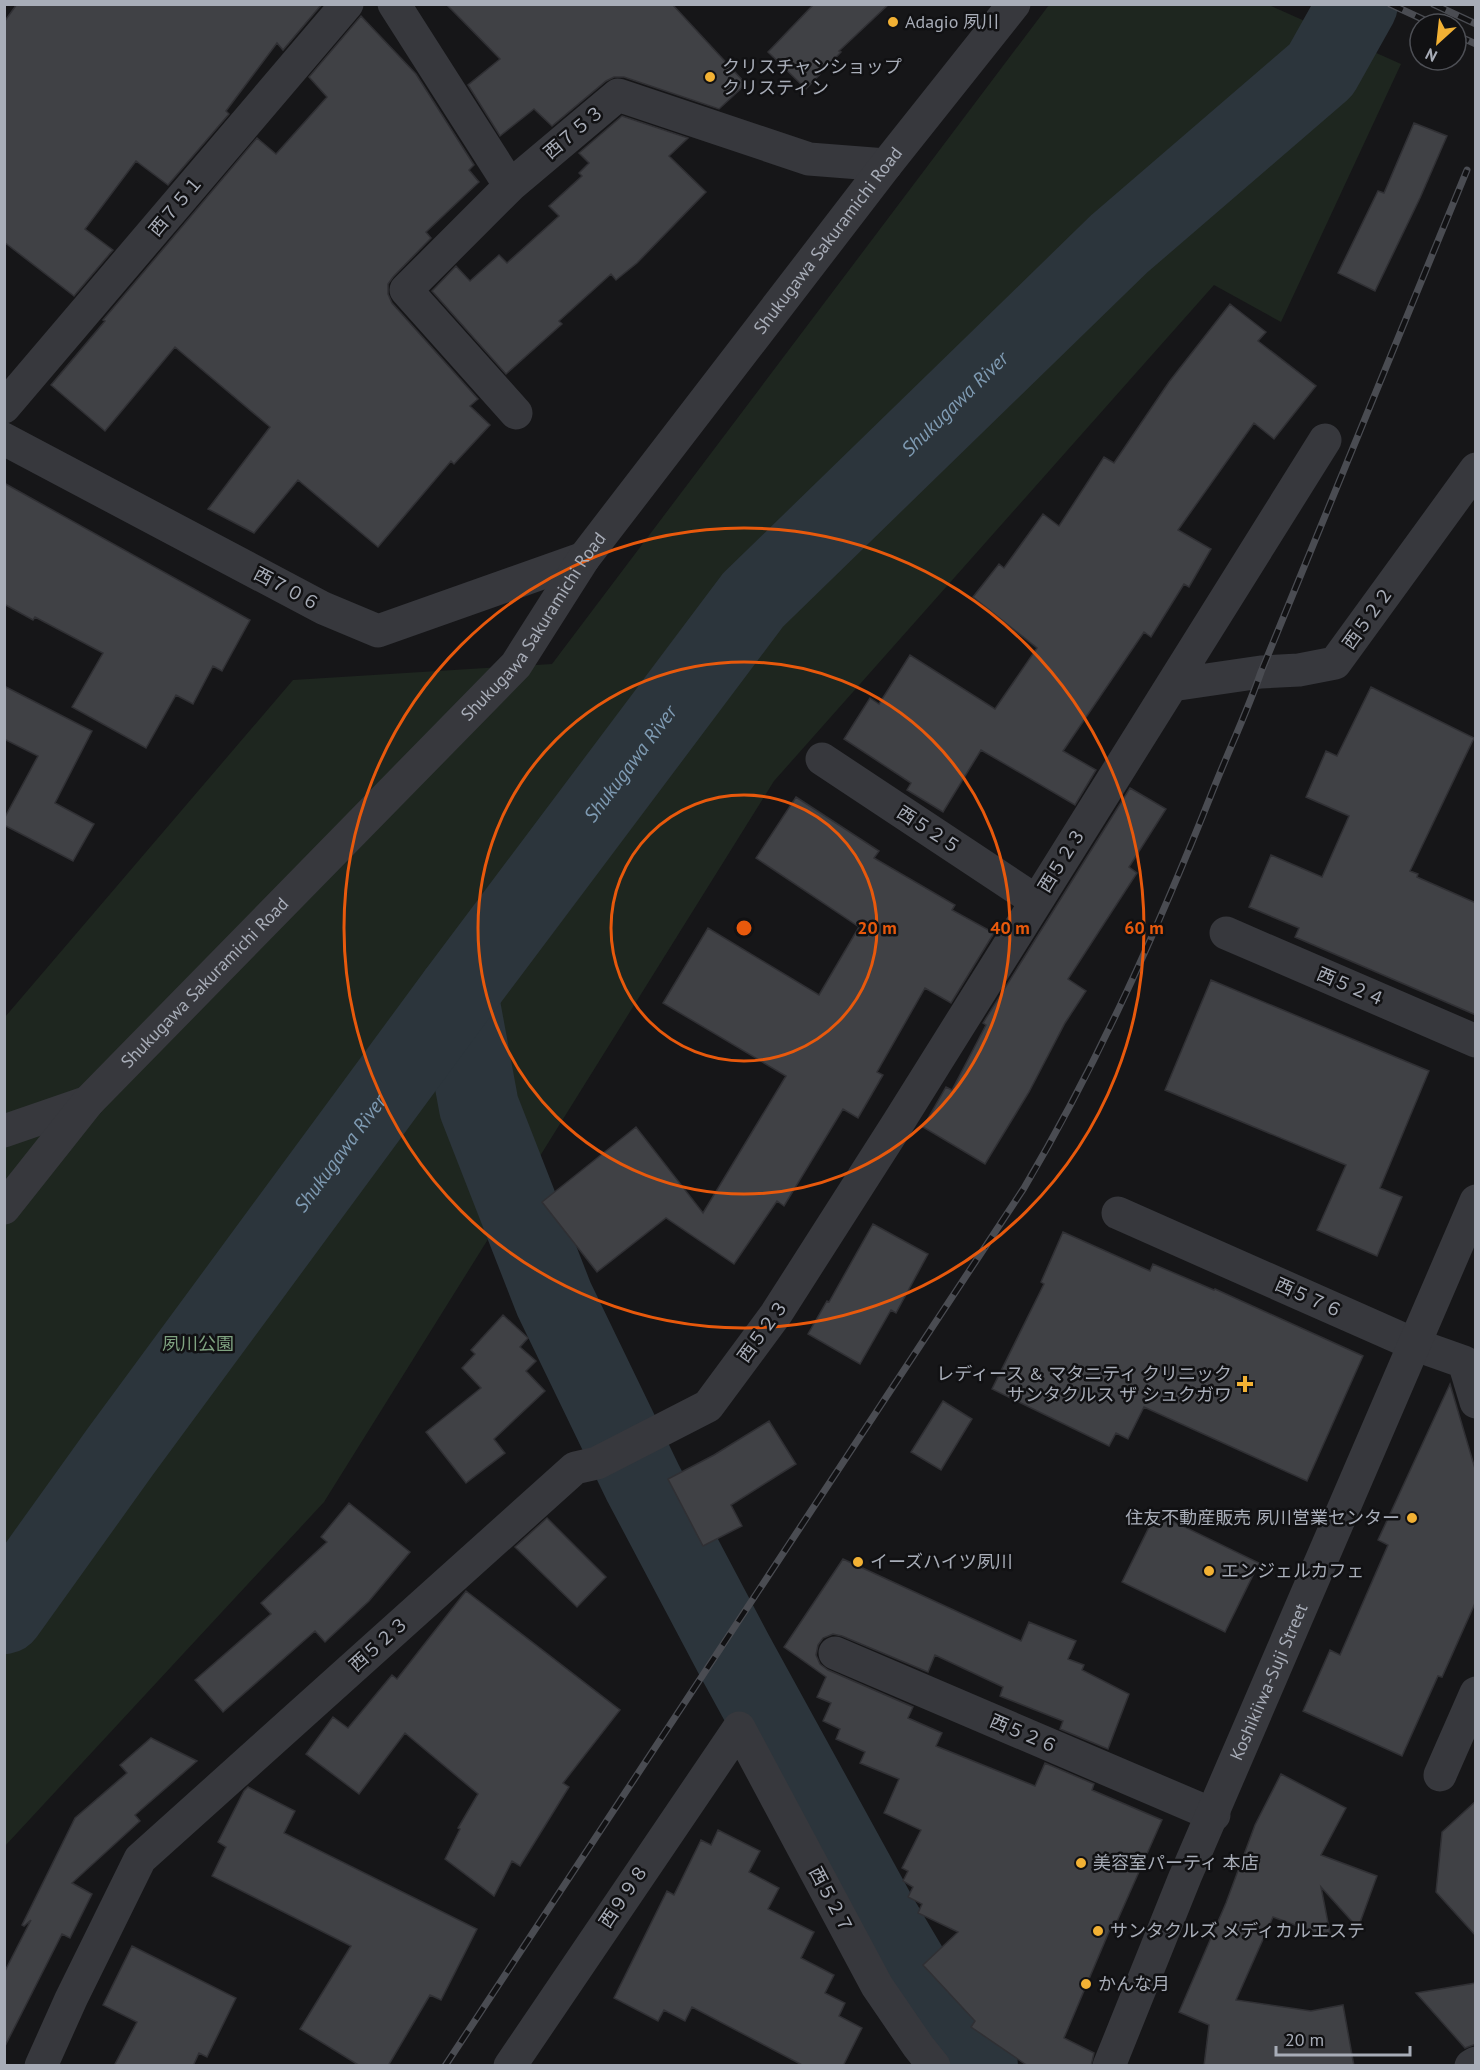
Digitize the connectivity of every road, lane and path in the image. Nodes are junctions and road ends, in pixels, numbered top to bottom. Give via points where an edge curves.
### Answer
1 (347, 4) edge
2 (394, 4) edge
3 (1014, 4) edge
4 (886, 165) junction
5 (510, 186) junction
6 (4, 407) edge
7 (516, 413) dead end
8 (4, 439) edge
9 (1325, 440) dead end
10 (1476, 469) edge
11 (584, 558) junction
12 (1172, 685) junction
13 (822, 759) dead end
14 (1036, 901) junction
15 (1226, 933) dead end
16 (1476, 1041) edge
17 (88, 1102) junction
18 (4, 1131) edge
19 (1476, 1201) edge
20 (4, 1208) edge
21 (1118, 1213) dead end
22 (1416, 1344) junction
23 (1476, 1402) edge
24 (835, 1653) dead end
25 (1476, 1693) edge
26 (739, 1728) joint
27 (1440, 1775) dead end
28 (1214, 1815) junction
29 (1476, 2063) edge
30 (41, 2066) edge
31 (510, 2066) edge
32 (934, 2066) edge
33 (1109, 2066) edge
34 (1471, 2066) edge

1 - 6 street, 西７５１
2 - 5 street
3 - 4 street, Shukugawa Sakuramichi Road
4 - 5 street, 西７５３ via 809,159 618,95
4 - 11 street, Shukugawa Sakuramichi Road
5 - 7 street via 406,290
8 - 11 street, 西７０６ via 323,609 378,631
9 - 12 street, 西５２３
10 - 12 street, 西５２２ via 1335,663
11 - 17 street, Shukugawa Sakuramichi Road via 516,665
12 - 14 street, 西５２３
13 - 14 street, 西５２５
14 - 30 street, 西５２３ via 776,1314 708,1406 597,1463 575,1468 140,1859
15 - 16 street, 西５２４
17 - 18 street
17 - 20 street, Shukugawa Sakuramichi Road
19 - 22 street, Koshikiiwa-Suji Street
21 - 22 street, 西５７６
22 - 23 street, 西５７６ via 1464,1362
22 - 28 street, Koshikiiwa-Suji Street
24 - 28 street, 西５２６
25 - 27 street
26 - 31 street, 西９９８
26 - 32 street, 西５２７ via 877,1986
28 - 33 street, Koshikiiwa-Suji Street
29 - 34 street

